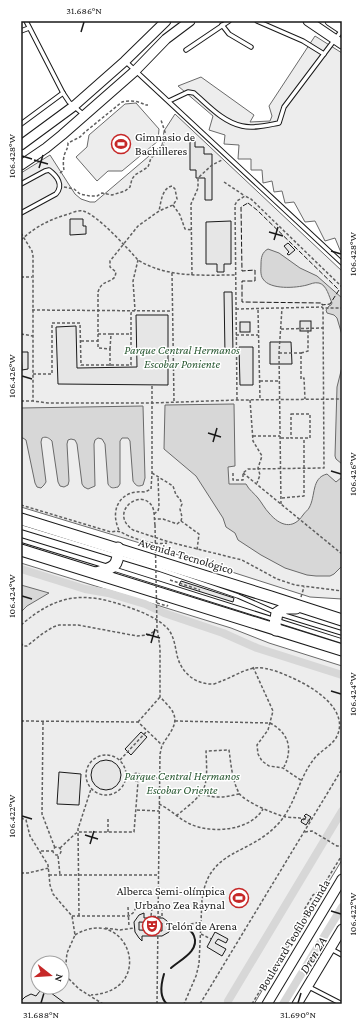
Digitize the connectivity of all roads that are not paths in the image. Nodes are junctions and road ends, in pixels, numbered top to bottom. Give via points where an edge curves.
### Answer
1 (26, 21) edge
2 (166, 21) edge
3 (190, 21) edge
4 (229, 21) edge
5 (257, 21) edge
6 (308, 21) edge
7 (330, 21) edge
8 (222, 25) junction
9 (29, 28) junction
10 (342, 30) edge
11 (21, 31) edge
12 (339, 42) edge
13 (251, 47) dead end
14 (186, 50) dead end
15 (324, 54) junction
16 (125, 60) junction
17 (135, 71) junction
18 (63, 93) junction
19 (169, 101) junction
20 (74, 106) junction
21 (84, 115) junction
22 (21, 124) edge
23 (21, 145) edge
24 (21, 165) edge
25 (21, 184) edge
26 (21, 213) edge
27 (342, 263) edge
28 (21, 519) edge
29 (21, 527) edge
30 (21, 540) edge
31 (21, 550) edge
32 (118, 553) junction
33 (111, 568) junction
34 (96, 573) junction
35 (301, 602) junction
36 (342, 620) edge
37 (276, 621) junction
38 (342, 633) edge
39 (342, 641) edge
40 (342, 650) edge
41 (342, 879) edge
42 (342, 929) edge
43 (330, 949) junction
44 (342, 955) edge
45 (308, 986) junction
46 (267, 1004) edge
47 (297, 1004) edge
48 (342, 1004) edge

1 - 9 lane
2 - 16 street
3 - 17 street via 166,39
4 - 8 lane
5 - 15 lane via 303,41
6 - 12 street
7 - 10 street
8 - 13 lane via 229,34
8 - 14 lane
9 - 11 lane
9 - 18 lane
10 - 12 lane
12 - 15 lane
15 - 19 lane via 284,107 279,123 243,127 224,119 194,93 188,92
16 - 17 lane
16 - 20 street
17 - 19 lane
17 - 21 street
18 - 20 lane
18 - 22 lane
19 - 27 lane
20 - 21 lane
20 - 23 street
21 - 24 street via 46,148
25 - 26 lane via 48,170 60,186 56,194
28 - 32 main road, Avenida Tecnológico
29 - 32 lane
30 - 33 lane
31 - 34 main road
32 - 33 main road via 117,563
32 - 35 main road, Avenida Tecnológico via 271,597
32 - 37 lane via 238,596
33 - 34 main road
33 - 37 lane
34 - 37 main road
35 - 36 main road, Avenida Tecnológico
35 - 37 main road via 284,608
37 - 38 lane
37 - 39 lane
37 - 40 main road
41 - 46 street, Boulevard Teofilo Borunda
42 - 43 street
43 - 44 lane
43 - 45 street
45 - 47 street
45 - 48 lane

